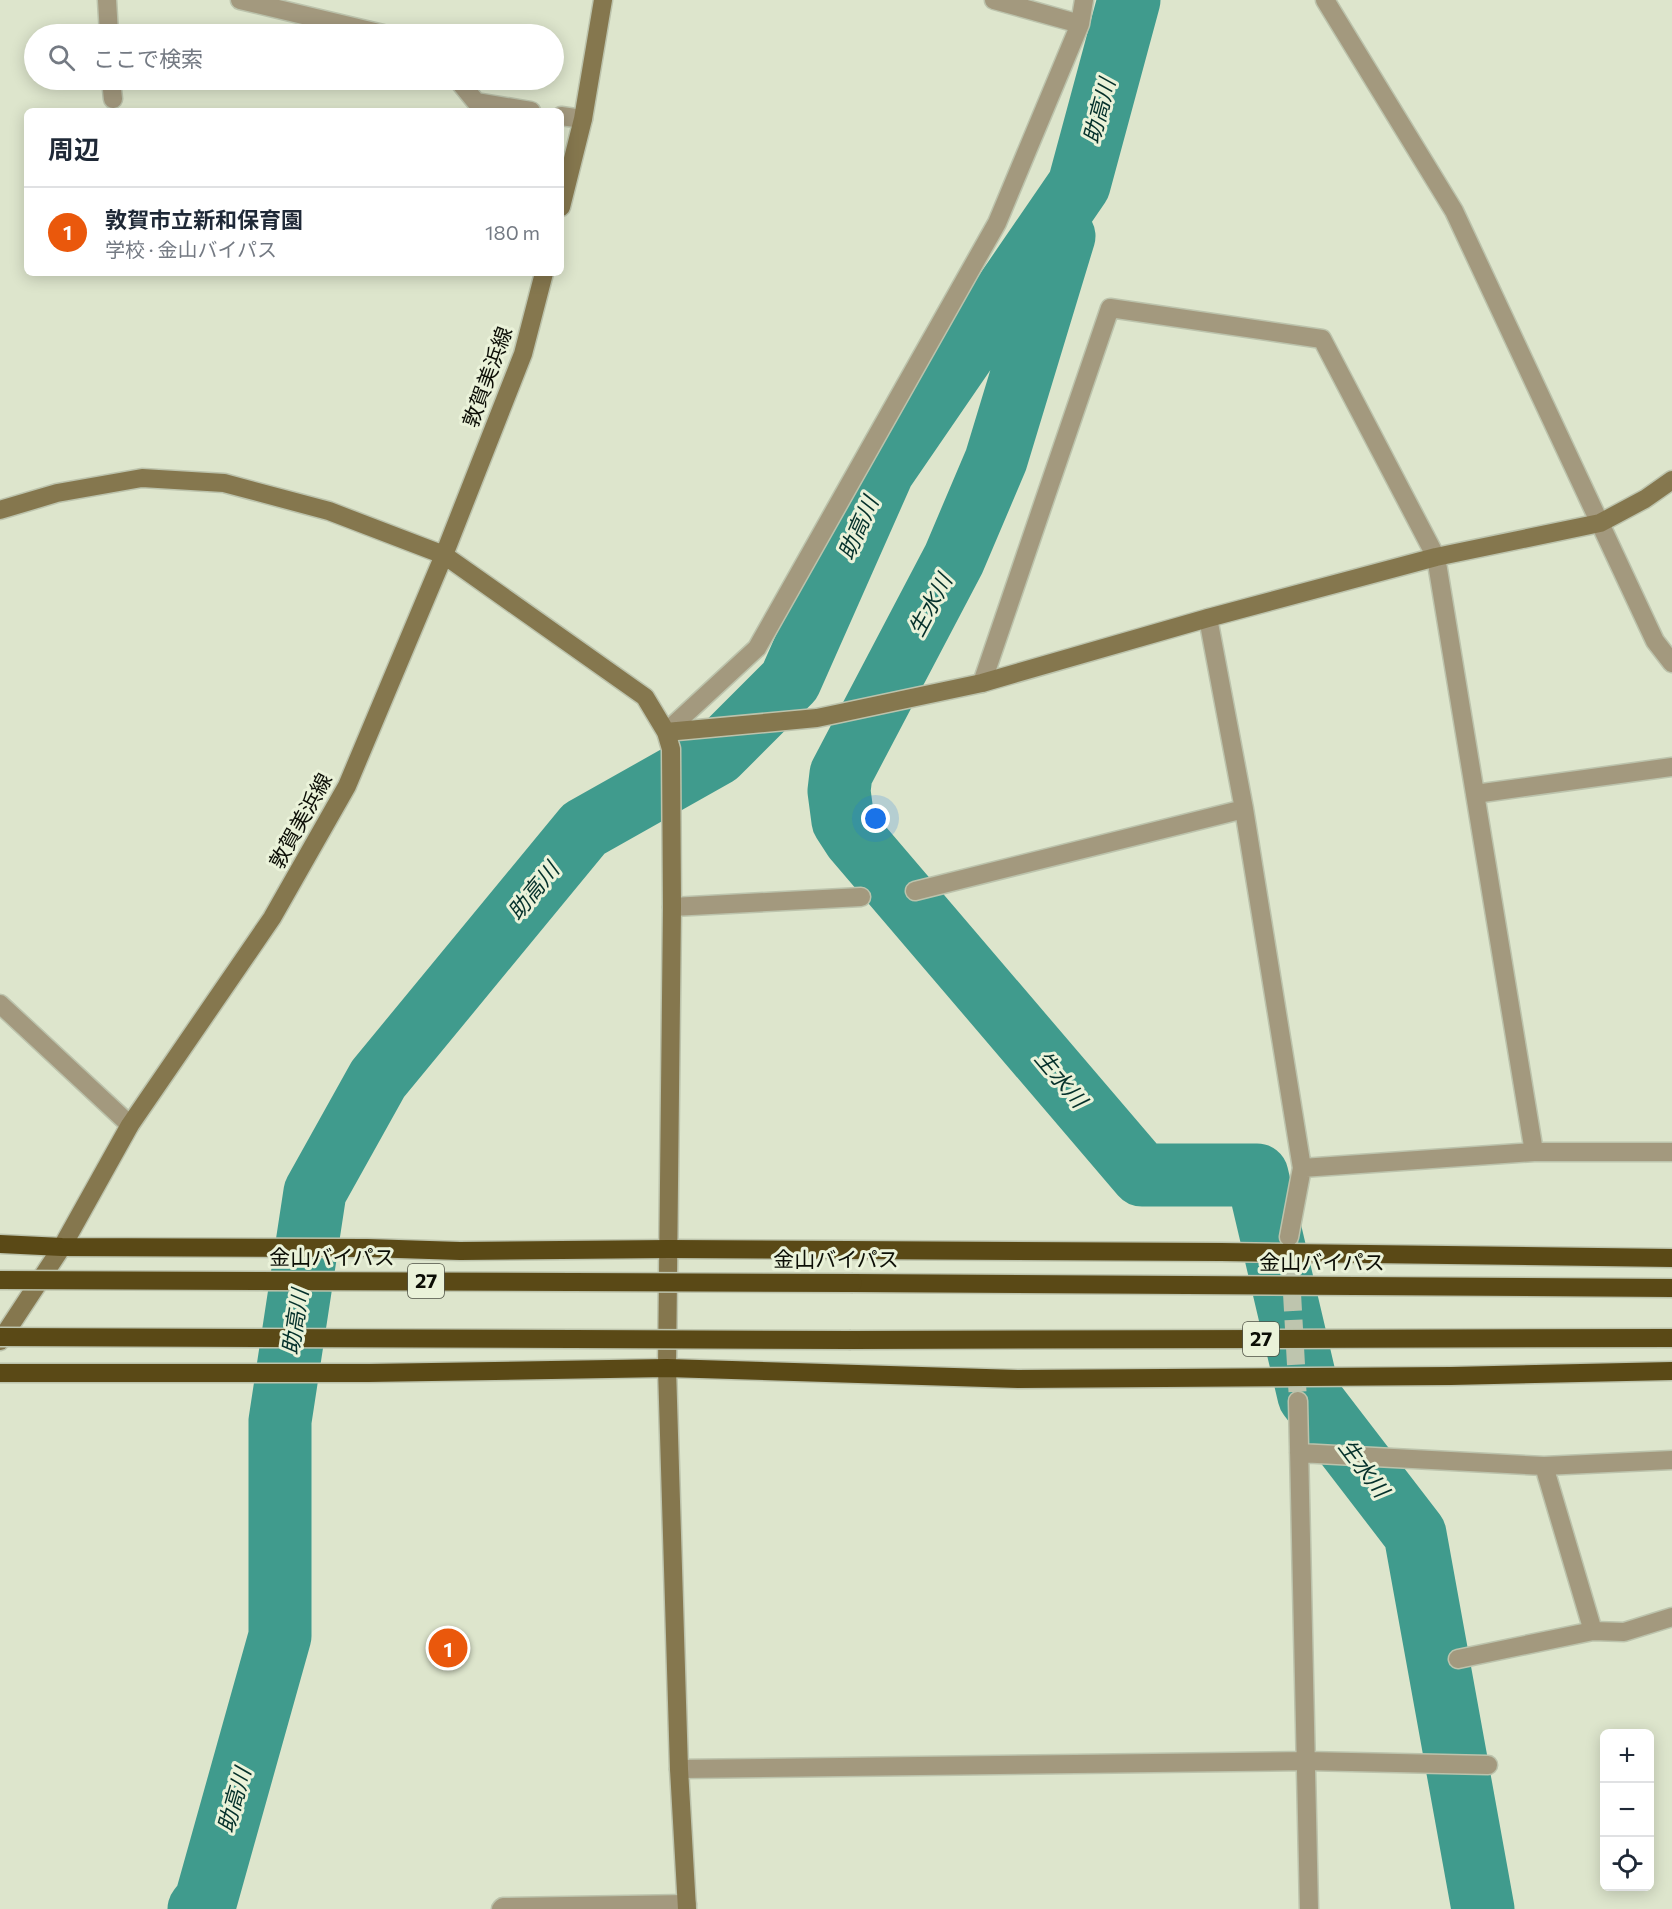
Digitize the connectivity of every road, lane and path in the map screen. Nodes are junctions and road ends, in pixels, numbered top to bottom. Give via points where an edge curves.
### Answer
1 (107, 0) edge
2 (240, 0) edge
3 (603, 0) edge
4 (994, 0) edge
5 (1084, 0) edge
6 (1325, 0) edge
7 (108, 24) edge
8 (341, 24) edge
9 (1080, 24) junction
10 (112, 90) edge
11 (466, 90) edge
12 (113, 99) dead end
13 (513, 108) edge
14 (564, 116) edge
15 (583, 119) junction
16 (564, 195) edge
17 (543, 276) edge
18 (1672, 480) edge
19 (0, 510) edge
20 (1600, 523) junction
21 (444, 555) junction
22 (1436, 557) junction
23 (1208, 618) junction
24 (1672, 663) edge
25 (982, 683) junction
26 (669, 741) junction
27 (1672, 767) edge
28 (1475, 794) junction
29 (1244, 809) junction
30 (915, 891) dead end
31 (861, 897) dead end
32 (672, 907) junction
33 (0, 1004) edge
34 (130, 1125) junction
35 (1534, 1152) junction
36 (1672, 1152) edge
37 (1302, 1168) junction
38 (1288, 1238) tunnel mouth
39 (0, 1244) edge
40 (62, 1247) junction
41 (669, 1249) junction
42 (1672, 1258) edge
43 (0, 1280) edge
44 (1672, 1288) edge
45 (1672, 1338) edge
46 (0, 1339) edge
47 (667, 1368) junction
48 (1672, 1371) edge
49 (0, 1373) edge
50 (1298, 1401) tunnel mouth
51 (1299, 1453) junction
52 (1672, 1460) edge
53 (1544, 1466) junction
54 (1672, 1617) edge
55 (1593, 1631) junction
56 (1458, 1659) dead end
57 (1306, 1761) junction
58 (1488, 1766) dead end
59 (679, 1769) junction
60 (687, 1906) edge
61 (501, 1909) edge
62 (1309, 1909) edge

1 - 7 street
2 - 8 street
3 - 15 street
4 - 9 street
5 - 9 street
6 - 20 street via 1454,211
9 - 26 street via 997,224 757,648
10 - 12 street
11 - 13 street via 476,102
14 - 15 street
15 - 16 street
17 - 21 street, 敦賀美浜線 via 523,354
18 - 20 street
19 - 21 street via 57,493 142,478 224,483 329,511
20 - 22 street
20 - 24 street via 1655,641
21 - 26 street via 645,697
21 - 34 street, 敦賀美浜線 via 347,786 272,918
22 - 23 street
22 - 25 street via 1322,339 1110,308
22 - 28 street
23 - 25 street
23 - 29 street
25 - 26 street via 818,718
26 - 32 street
27 - 28 street
28 - 35 street
29 - 30 street
29 - 37 street
31 - 32 street
32 - 41 street
33 - 34 street
34 - 40 street, 敦賀美浜線
35 - 36 street
35 - 37 street
37 - 38 street
39 - 40 highway
40 - 41 highway
40 - 46 street, 敦賀美浜線
41 - 42 highway
41 - 47 street
43 - 44 highway, 金山バイパス / 27, bridge
45 - 46 highway, 27, bridge
47 - 48 highway via 1018,1379
47 - 49 highway
47 - 59 street
50 - 51 street
51 - 53 street
51 - 57 street
52 - 53 street
53 - 55 street
54 - 55 street via 1624,1632
55 - 56 street
57 - 58 street
57 - 59 street
57 - 62 street
59 - 60 street
60 - 61 street

